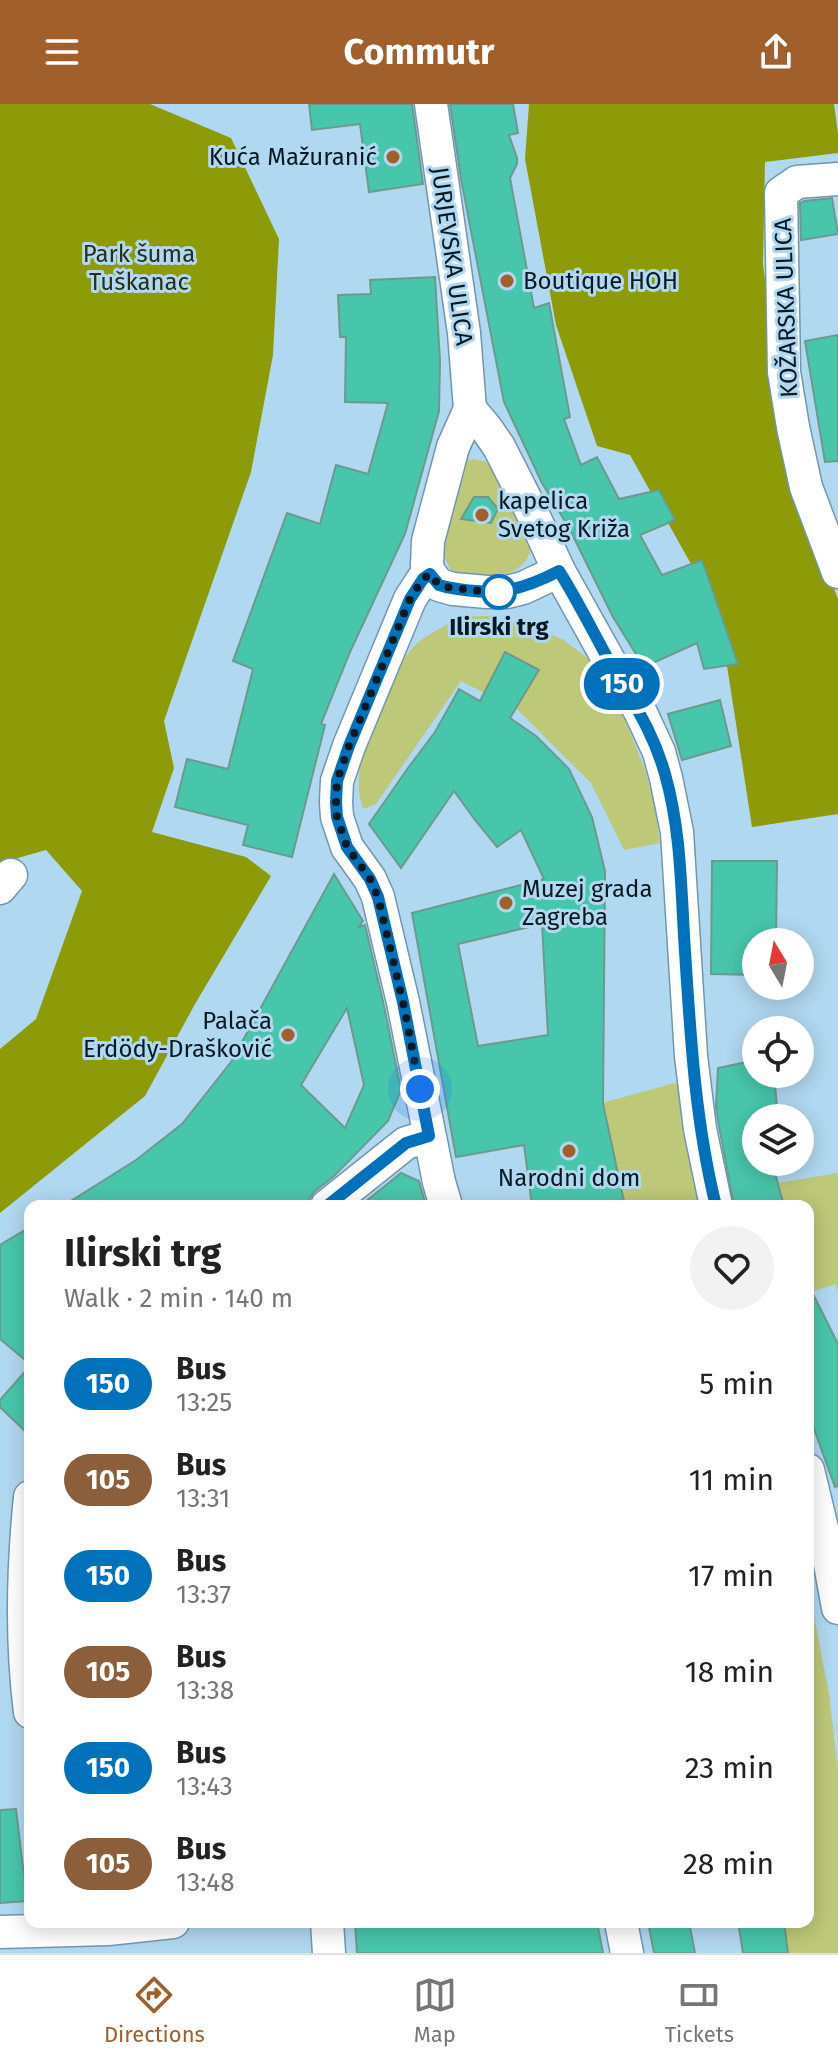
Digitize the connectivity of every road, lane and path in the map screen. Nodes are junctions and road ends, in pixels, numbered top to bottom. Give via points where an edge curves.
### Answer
1 (431, 104) edge
2 (838, 179) edge
3 (470, 409) junction
4 (559, 571) junction
5 (838, 572) edge
6 (430, 574) junction
7 (429, 1136) junction
8 (335, 1200) edge
9 (444, 1200) edge
10 (715, 1200) edge
11 (814, 1495) edge
12 (24, 1497) edge
13 (0, 1503) edge
14 (838, 1608) edge
15 (38, 1928) edge
16 (64, 1928) edge
17 (153, 1928) edge
18 (327, 1928) edge
19 (622, 1928) edge
20 (0, 1932) edge
21 (109, 1941) edge
22 (329, 1953) edge
23 (627, 1953) edge

1 - 3 street, JURJEVSKA ULICA
2 - 5 street, KOŽARSKA ULICA via 797,182 781,193 784,372 806,487
3 - 4 street via 499,447
3 - 6 street via 453,447 428,541
4 - 6 street via 507,592 446,587
4 - 10 street via 640,711 666,778 677,832 691,1056
6 - 7 street via 410,599 337,781 337,817 347,847 378,897
7 - 8 street via 406,1143
7 - 9 street
11 - 14 street
12 - 13 street
15 - 20 street
16 - 21 street
17 - 21 street
18 - 22 street
19 - 23 street

